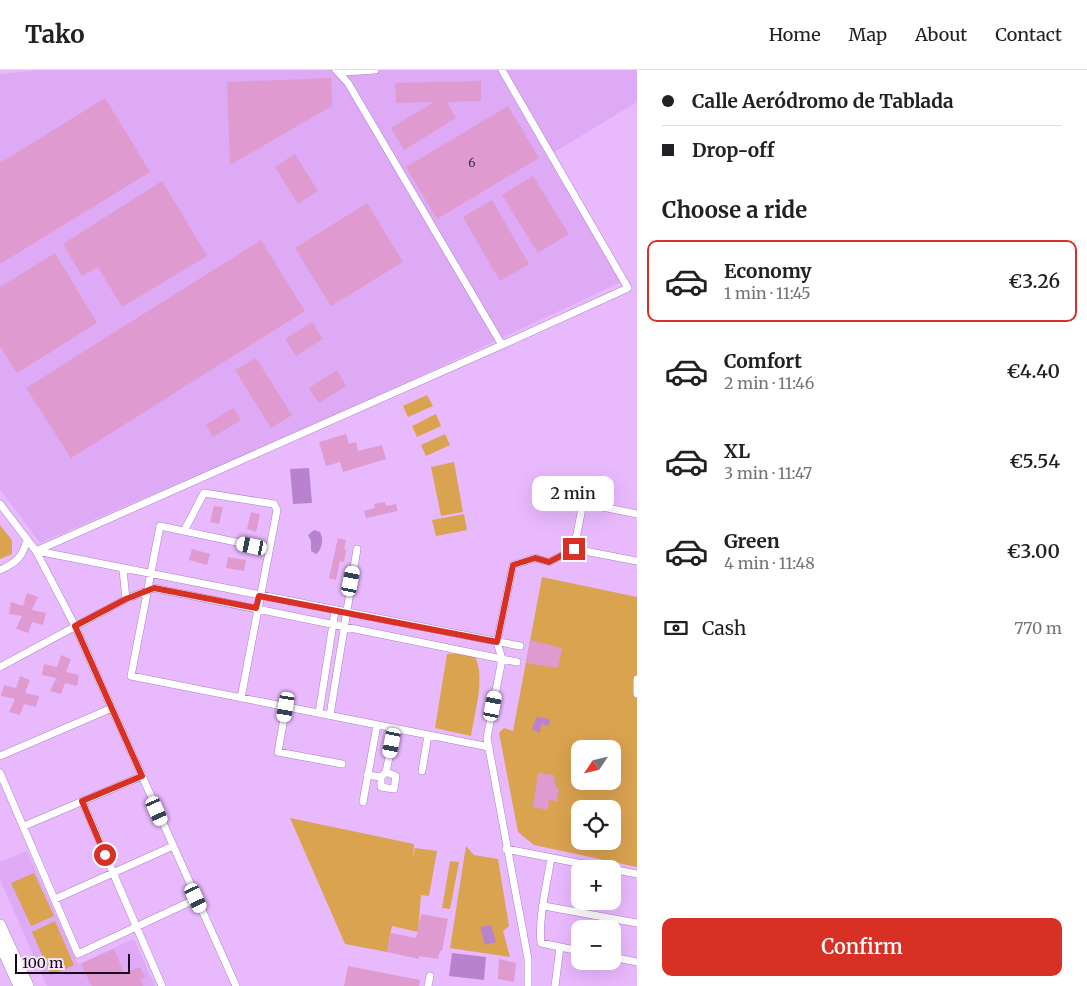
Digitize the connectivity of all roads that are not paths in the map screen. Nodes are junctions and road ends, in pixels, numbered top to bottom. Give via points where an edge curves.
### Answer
1 (336, 70) edge
2 (375, 70) edge
3 (502, 70) edge
4 (344, 71) edge
5 (348, 83) junction
6 (502, 345) junction
7 (0, 504) edge
8 (637, 514) edge
9 (184, 532) junction
10 (27, 539) junction
11 (269, 549) junction
12 (357, 549) dead end
13 (574, 549) junction
14 (36, 551) junction
15 (637, 561) edge
16 (0, 570) edge
17 (123, 570) junction
18 (149, 575) junction
19 (145, 590) junction
20 (259, 596) junction
21 (126, 599) junction
22 (256, 608) junction
23 (335, 611) junction
24 (345, 613) junction
25 (333, 624) junction
26 (75, 626) junction
27 (344, 626) junction
28 (497, 642) junction
29 (520, 646) dead end
30 (502, 659) junction
31 (517, 662) dead end
32 (0, 668) edge
33 (637, 680) edge
34 (637, 694) edge
35 (241, 698) junction
36 (286, 707) junction
37 (112, 708) junction
38 (319, 713) junction
39 (330, 716) junction
40 (377, 725) junction
41 (395, 728) junction
42 (428, 735) junction
43 (489, 747) junction
44 (0, 756) edge
45 (342, 764) dead end
46 (422, 771) dead end
47 (0, 773) edge
48 (367, 775) junction
49 (142, 776) junction
50 (82, 801) junction
51 (363, 802) dead end
52 (24, 826) junction
53 (173, 846) junction
54 (506, 849) junction
55 (551, 858) junction
56 (571, 862) edge
57 (621, 871) edge
58 (113, 873) junction
59 (637, 874) edge
60 (196, 898) junction
61 (55, 899) junction
62 (544, 906) junction
63 (637, 923) edge
64 (0, 925) edge
65 (136, 927) junction
66 (0, 944) edge
67 (560, 947) junction
68 (571, 949) edge
69 (621, 959) edge
70 (637, 962) edge
71 (430, 976) dead end
72 (19, 986) edge
73 (28, 986) edge
74 (162, 986) edge
75 (236, 986) edge
76 (428, 986) edge
77 (528, 986) edge
78 (555, 986) edge

1 - 5 street
2 - 4 street
3 - 6 street via 628,288
4 - 5 street
5 - 6 street
6 - 14 street
7 - 10 street
8 - 13 street via 583,503
9 - 11 street
9 - 11 street via 204,493 274,504 277,510
9 - 18 street via 160,526
10 - 14 street
10 - 16 street via 18,561
11 - 20 street
12 - 24 street
13 - 15 street
13 - 28 street via 549,562 535,558 513,565
14 - 17 street
14 - 26 street
17 - 18 street
17 - 21 street
18 - 19 street
18 - 20 street
19 - 21 street
19 - 22 street via 154,588
19 - 35 street via 131,676
20 - 22 street
20 - 23 street
21 - 26 street
22 - 25 street
22 - 35 street
23 - 24 street
23 - 25 street
24 - 27 street
24 - 28 street
25 - 27 street
25 - 38 street
26 - 32 street
26 - 37 street
27 - 30 street
27 - 39 street
28 - 29 street
28 - 30 street
30 - 31 street
30 - 43 street via 487,738
33 - 34 street
35 - 36 street
36 - 38 street
36 - 45 street via 278,752
37 - 44 street
37 - 49 street
38 - 39 street
39 - 40 street
40 - 41 street
40 - 48 street
41 - 42 street
41 - 48 street via 384,774
42 - 43 street
42 - 46 street
43 - 54 street
47 - 52 street
48 - 51 street
49 - 50 street
49 - 53 street
50 - 52 street
50 - 58 street
52 - 61 street
53 - 58 street
53 - 60 street
54 - 55 street
54 - 77 street via 528,959
55 - 56 street
55 - 62 street
57 - 59 street
58 - 61 street
58 - 65 street
60 - 65 street
60 - 75 street
61 - 65 street via 78,954
62 - 63 street
62 - 67 street via 538,926 541,943
64 - 73 main road
65 - 74 street
66 - 72 main road
67 - 68 street
67 - 78 street
69 - 70 street
71 - 76 street

